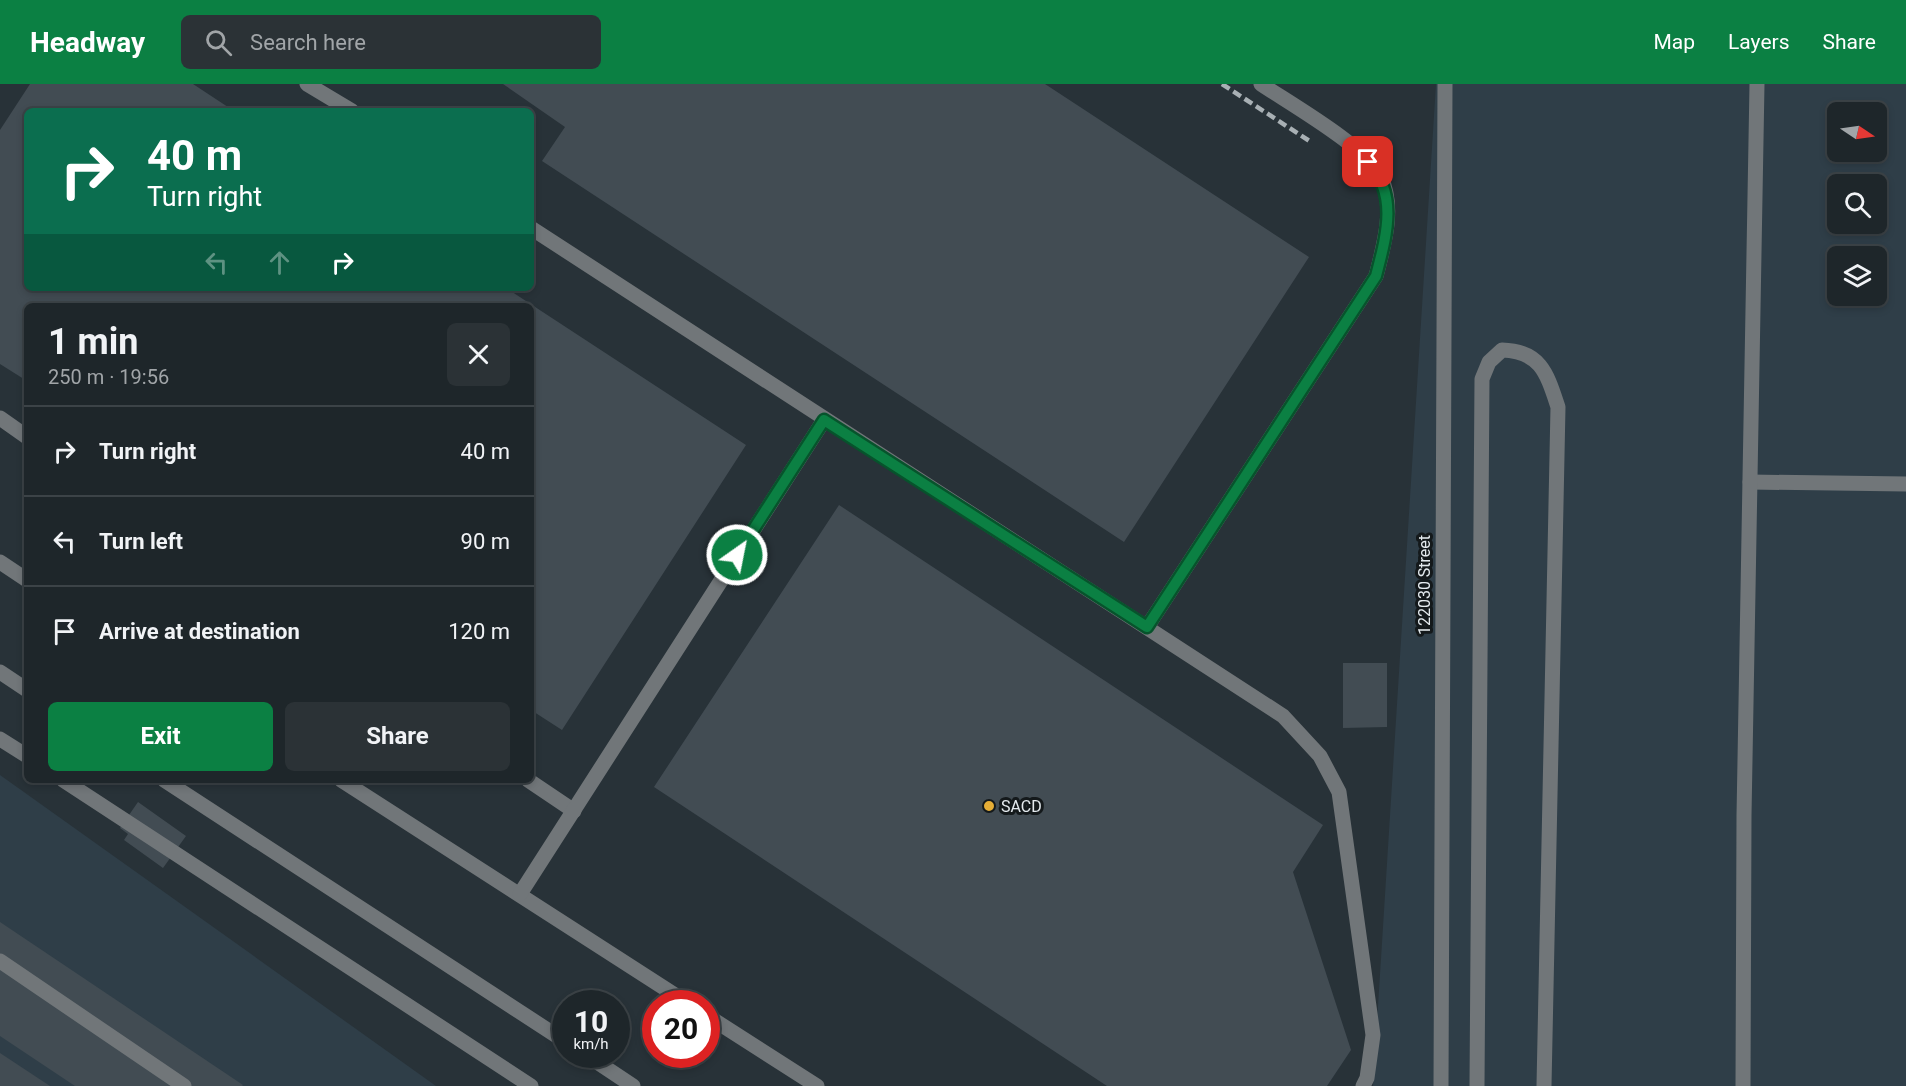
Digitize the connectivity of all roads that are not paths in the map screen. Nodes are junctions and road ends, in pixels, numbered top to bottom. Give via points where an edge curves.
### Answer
1 (307, 84) edge
2 (1261, 84) edge
3 (1445, 84) edge
4 (1757, 84) edge
5 (347, 108) edge
6 (534, 230) edge
7 (0, 418) edge
8 (824, 420) junction
9 (24, 434) edge
10 (1750, 482) junction
11 (1906, 484) edge
12 (0, 562) edge
13 (24, 578) edge
14 (1147, 627) junction
15 (0, 672) edge
16 (24, 688) edge
17 (0, 738) edge
18 (24, 754) edge
19 (68, 783) edge
20 (169, 783) edge
21 (346, 783) edge
22 (532, 783) edge
23 (574, 811) junction
24 (520, 894) junction
25 (0, 961) edge
26 (667, 990) edge
27 (720, 1024) edge
28 (552, 1033) edge
29 (606, 1068) edge
30 (184, 1086) edge
31 (531, 1086) edge
32 (633, 1086) edge
33 (817, 1086) edge
34 (1363, 1086) edge
35 (1442, 1086) edge
36 (1477, 1086) edge
37 (1544, 1086) edge
38 (1743, 1086) edge

1 - 5 street
2 - 14 street via 1356,149 1380,176 1388,206 1386,237 1376,276
3 - 35 street, 122030 Street
4 - 10 street
6 - 8 street
7 - 9 street
8 - 14 street
8 - 23 street
10 - 11 street
10 - 38 street
12 - 13 street
14 - 34 street via 1283,716 1320,756 1339,792 1373,1035
15 - 16 street
17 - 18 street
19 - 31 street
20 - 28 street
21 - 24 street
22 - 23 street
23 - 24 street
24 - 26 street
25 - 30 street
27 - 33 street
29 - 32 street
36 - 37 street via 1482,379 1489,362 1502,350 1517,351 1536,360 1549,378 1558,407

